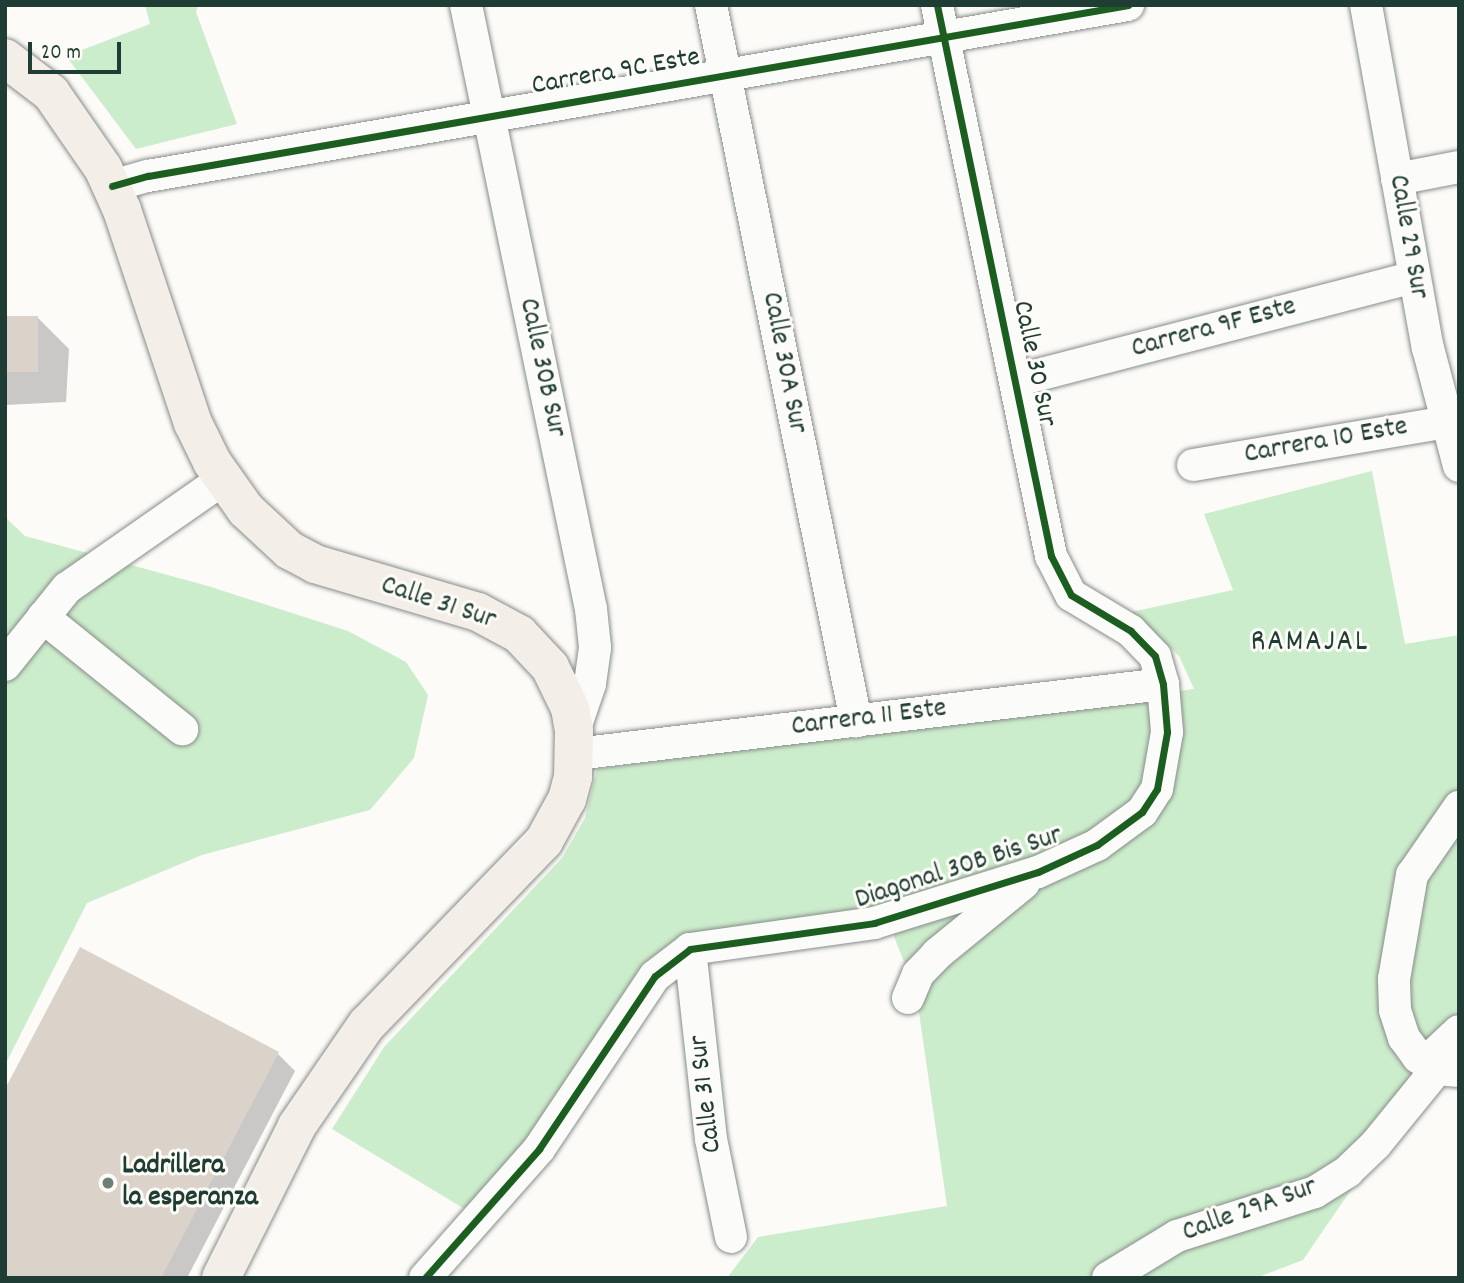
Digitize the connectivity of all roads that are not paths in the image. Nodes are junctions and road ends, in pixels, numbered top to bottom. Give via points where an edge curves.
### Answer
1 (466, 5) edge
2 (711, 5) edge
3 (937, 5) edge
4 (1128, 5) edge
5 (1366, 5) edge
6 (943, 37) junction
7 (5, 58) edge
8 (725, 75) junction
9 (489, 117) junction
10 (1459, 167) edge
11 (1397, 179) junction
12 (112, 186) junction
13 (1414, 277) junction
14 (1015, 381) junction
15 (1453, 421) edge
16 (1193, 465) dead end
17 (1459, 466) edge
18 (223, 479) junction
19 (43, 617) junction
20 (5, 665) edge
21 (1163, 684) junction
22 (856, 721) junction
23 (182, 729) dead end
24 (575, 743) junction
25 (1459, 807) edge
26 (1038, 872) junction
27 (690, 949) junction
28 (908, 998) dead end
29 (1459, 1031) edge
30 (1441, 1067) edge
31 (731, 1237) dead end
32 (221, 1278) edge
33 (425, 1278) edge
34 (1108, 1278) edge

1 - 9 street, Calle 30B Sur
2 - 8 street, Calle 30A Sur
3 - 6 street, Calle 30 Sur
4 - 6 street, Carrera 9C Este
5 - 11 street, Calle 29 Sur
6 - 8 street, Carrera 9C Este
6 - 14 street, Calle 30 Sur
7 - 12 main road, Calle 31 Sur via 51,93 71,116
8 - 9 street, Carrera 9C Este
8 - 22 street, Calle 30A Sur
9 - 12 street, Carrera 9C Este
9 - 24 street, Calle 30B Sur via 592,609 595,648
10 - 11 street
11 - 13 street, Calle 29 Sur
12 - 18 main road, Calle 31 Sur via 193,423
13 - 14 street, Carrera 9F Este
13 - 15 street, Calle 29 Sur
14 - 21 street, Calle 30 Sur via 1058,575 1089,610 1144,642 1155,656
15 - 16 street, Carrera 10 Este
15 - 17 street, Calle 29 Sur
18 - 19 street via 66,588
18 - 24 main road, Calle 31 Sur via 247,510 289,550 341,573 478,612 519,634 550,667 570,708
19 - 20 street
19 - 23 street
21 - 22 street, Carrera 11 Este
21 - 26 street, Diagonal 30B Bis Sur via 1165,764 1150,800 1142,812 1097,845
22 - 24 street, Carrera 11 Este
24 - 32 main road, Calle 31 Sur via 566,799 544,841 396,990 331,1073 298,1126
25 - 30 street via 1412,875 1397,944 1395,1010 1404,1038
26 - 27 street, Diagonal 30B Bis Sur via 874,923
26 - 28 street via 937,954 918,974
27 - 31 street, Calle 31 Sur via 711,1139
27 - 33 street via 656,976 539,1149
29 - 30 street, Calle 29A Sur
30 - 34 street, Calle 29A Sur via 1376,1144 1348,1171 1315,1192 1177,1236

